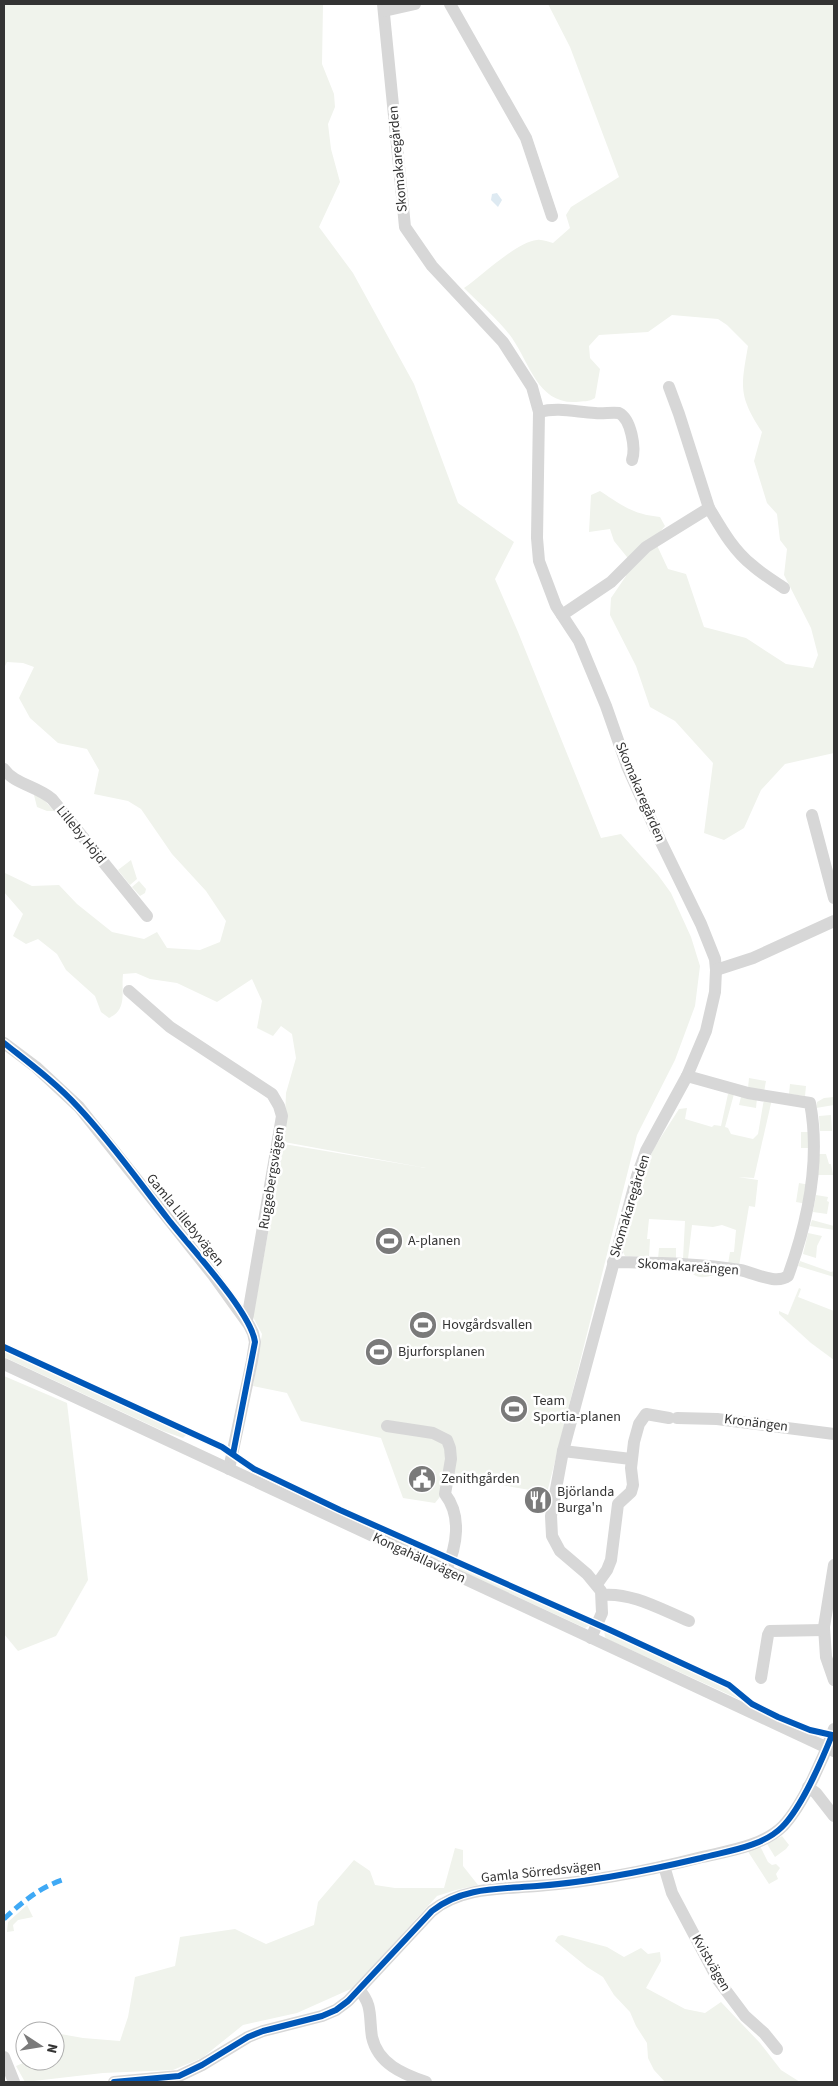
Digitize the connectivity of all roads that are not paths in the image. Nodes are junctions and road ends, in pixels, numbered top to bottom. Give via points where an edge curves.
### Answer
1 (415, 4) edge
2 (450, 4) edge
3 (384, 8) edge
4 (552, 216) dead end
5 (669, 387) dead end
6 (540, 412) junction
7 (632, 460) dead end
8 (709, 508) junction
9 (784, 588) dead end
10 (562, 614) junction
11 (4, 769) edge
12 (812, 815) dead end
13 (834, 898) edge
14 (147, 916) dead end
15 (834, 921) edge
16 (716, 970) junction
17 (129, 991) dead end
18 (4, 1042) edge
19 (687, 1076) junction
20 (613, 1262) junction
21 (246, 1320) junction
22 (4, 1364) edge
23 (387, 1426) dead end
24 (834, 1434) edge
25 (564, 1451) junction
26 (631, 1459) junction
27 (229, 1469) junction
28 (834, 1565) edge
29 (446, 1570) junction
30 (599, 1590) junction
31 (689, 1621) dead end
32 (827, 1629) edge
33 (591, 1638) junction
34 (761, 1678) dead end
35 (834, 1680) edge
36 (834, 1729) edge
37 (830, 1750) edge
38 (808, 1787) junction
39 (834, 1816) edge
40 (664, 1866) junction
41 (358, 1990) junction
42 (777, 2049) dead end
43 (4, 2057) edge
44 (14, 2082) edge
45 (114, 2082) edge
46 (426, 2082) edge

1 - 3 street, Skomakaregården via 391,11
2 - 4 street via 526,138
3 - 6 street, Skomakaregården via 405,227 432,266 503,342 532,387
5 - 8 street
6 - 7 street via 548,409 622,414 635,451
6 - 10 street, Skomakaregården via 537,552 547,584
8 - 9 street via 742,556
8 - 10 street via 646,548 611,582
10 - 16 street, Skomakaregården via 579,642 625,761 701,924
11 - 14 street, Lilleby Höjd via 14,780 42,790 52,799
12 - 13 street
15 - 16 street via 753,958
16 - 19 street, Skomakaregården via 706,1031
17 - 21 street, Ruggebergsvägen via 170,1027 272,1094 279,1106 282,1116
18 - 21 street, Gamla Lillebyvägen via 79,1107 214,1275
19 - 20 street, Skomakaregården via 646,1151
19 - 20 street, Skomakareängen via 748,1093 810,1103 813,1155 810,1197 801,1240 788,1276 778,1280 741,1270
20 - 25 street, Skomakaregården
21 - 27 street, Gamla Lillebyvägen via 255,1342
22 - 27 street, Kongahällavägen
23 - 29 street via 433,1433 447,1440 451,1459 445,1494 455,1512 456,1525 452,1555
24 - 26 street, Kronängen via 717,1418 673,1418 651,1414 642,1417
25 - 26 street
25 - 30 street, Skomakaregården via 550,1516 552,1536 560,1552
26 - 30 street via 634,1485 618,1504 611,1560
27 - 29 street, Kongahällavägen
28 - 32 street
29 - 33 street, Kongahällavägen
30 - 31 street via 632,1598
30 - 33 street via 602,1613
32 - 34 street via 770,1631
32 - 35 street via 826,1657
33 - 37 street, Kongahällavägen
36 - 37 street
37 - 38 street, Gamla Sörredsvägen
38 - 39 street
38 - 40 street, Gamla Sörredsvägen via 790,1817 771,1835 746,1845
40 - 41 street, Gamla Sörredsvägen via 599,1880 478,1890 456,1897 432,1911
40 - 42 street, Kvistvägen via 672,1893 718,1980 745,2016
41 - 45 street, Gamla Sörredsvägen via 336,2010 263,2031 179,2076
41 - 46 street via 367,2001 372,2036 385,2063
43 - 44 street

